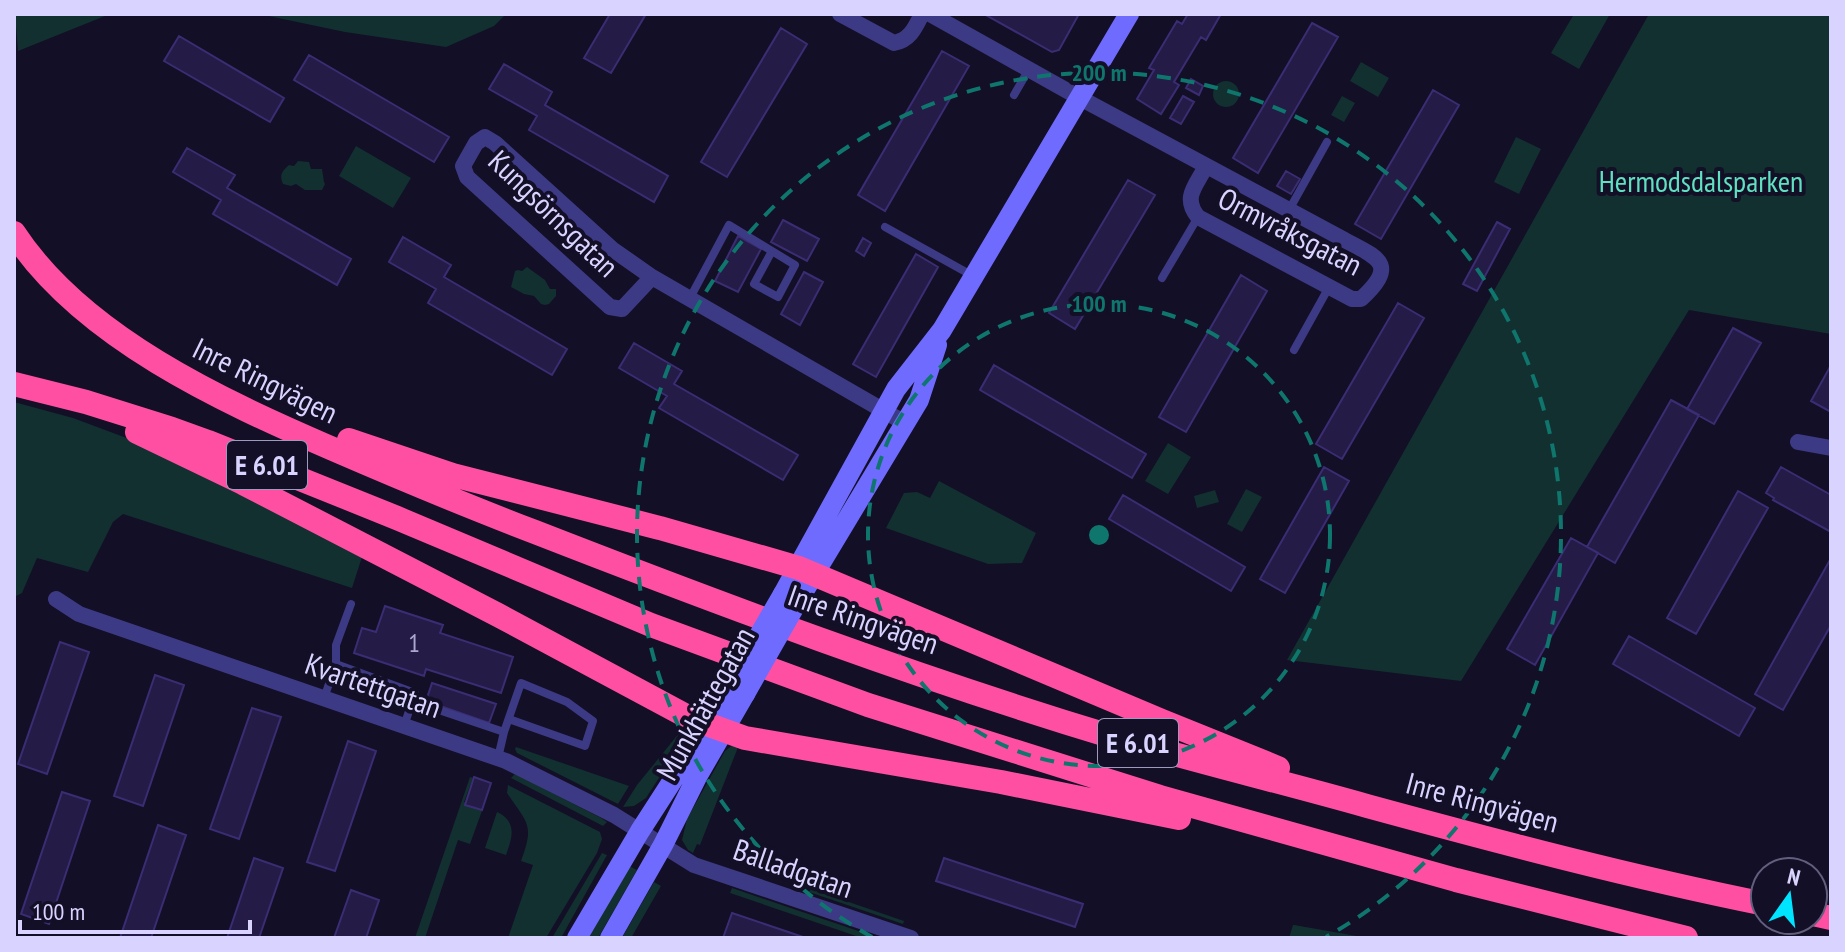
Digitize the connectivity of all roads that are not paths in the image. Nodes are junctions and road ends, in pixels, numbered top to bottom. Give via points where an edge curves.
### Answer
1 (840, 14) edge
2 (1129, 14) edge
3 (932, 15) edge
4 (1029, 69) junction
5 (1014, 95) dead end
6 (1080, 98) junction
7 (1327, 142) dead end
8 (1206, 166) junction
9 (1289, 210) junction
10 (1198, 217) junction
11 (885, 227) dead end
12 (14, 233) edge
13 (772, 251) junction
14 (974, 276) junction
15 (652, 277) junction
16 (1162, 278) dead end
17 (1329, 287) junction
18 (690, 298) junction
19 (93, 316) junction
20 (942, 330) junction
21 (1294, 350) dead end
22 (14, 385) edge
23 (884, 411) junction
24 (905, 423) junction
25 (1798, 442) dead end
26 (1831, 448) edge
27 (806, 572) junction
28 (56, 599) dead end
29 (351, 604) dead end
30 (336, 664) junction
31 (324, 698) junction
32 (412, 701) junction
33 (509, 719) junction
34 (404, 726) junction
35 (717, 728) junction
36 (504, 732) junction
37 (498, 758) junction
38 (1431, 823) junction
39 (640, 831) junction
40 (663, 845) junction
41 (1385, 861) junction
42 (1749, 901) edge
43 (577, 938) edge
44 (610, 938) edge
45 (911, 938) edge
46 (1686, 938) edge

1 - 3 street, Ormvråksgatan via 894,43 904,41
2 - 6 main road, Munkhättegatan
3 - 4 street, Ormvråksgatan
4 - 5 lane
4 - 6 street, Ormvråksgatan
6 - 8 street, Ormvråksgatan
6 - 14 main road, Munkhättegatan
7 - 9 lane
8 - 9 street, Ormvråksgatan
8 - 10 street, Ormvråksgatan via 1189,198
9 - 17 street, Ormvråksgatan via 1382,264 1361,299
10 - 16 lane
10 - 17 street, Ormvråksgatan
11 - 14 lane
12 - 19 highway, Inre Ringvägen / E 6.01
13 - 13 lane via 795,265 778,297 754,284
13 - 18 lane via 729,225
14 - 20 main road, Munkhättegatan
15 - 15 street, Kungsörnsgatan via 612,249 495,143 485,137 476,143 463,166 467,177 610,307 622,309
15 - 18 street, Kungsörnsgatan
17 - 21 lane
18 - 23 street, Kungsörnsgatan
19 - 27 highway via 210,383 390,455
19 - 38 highway, Inre Ringvägen / E 6.01 via 155,361 283,428 700,596 1111,736
20 - 23 main road, Munkhättegatan
20 - 24 main road, Munkhättegatan via 919,400
22 - 35 highway via 200,461
22 - 41 highway, E 6.01 via 208,442 666,630 853,700
23 - 24 street, Kungsörnsgatan
23 - 27 main road, Munkhättegatan
24 - 27 main road, Munkhättegatan
25 - 26 street
27 - 35 main road, Munkhättegatan, bridge
27 - 38 highway via 1162,721
28 - 31 street, Kvartettgatan via 79,614
29 - 30 lane via 336,645
30 - 31 lane
30 - 32 lane via 415,693
31 - 34 street, Kvartettgatan
32 - 34 lane
32 - 36 lane
33 - 33 lane via 521,683 567,702 593,721 585,746
33 - 36 lane
34 - 37 street, Kvartettgatan
35 - 39 main road, Munkhättegatan
35 - 40 main road, Munkhättegatan
35 - 41 highway via 745,738 1001,782
36 - 37 lane
37 - 39 street, Kvartettgatan
38 - 42 highway, Inre Ringvägen / E 6.01
39 - 40 street, Kvartettgatan
39 - 43 main road, Munkhättegatan
40 - 44 main road, Munkhättegatan
40 - 45 street, Balladgatan via 694,865
41 - 46 highway, E 6.01

